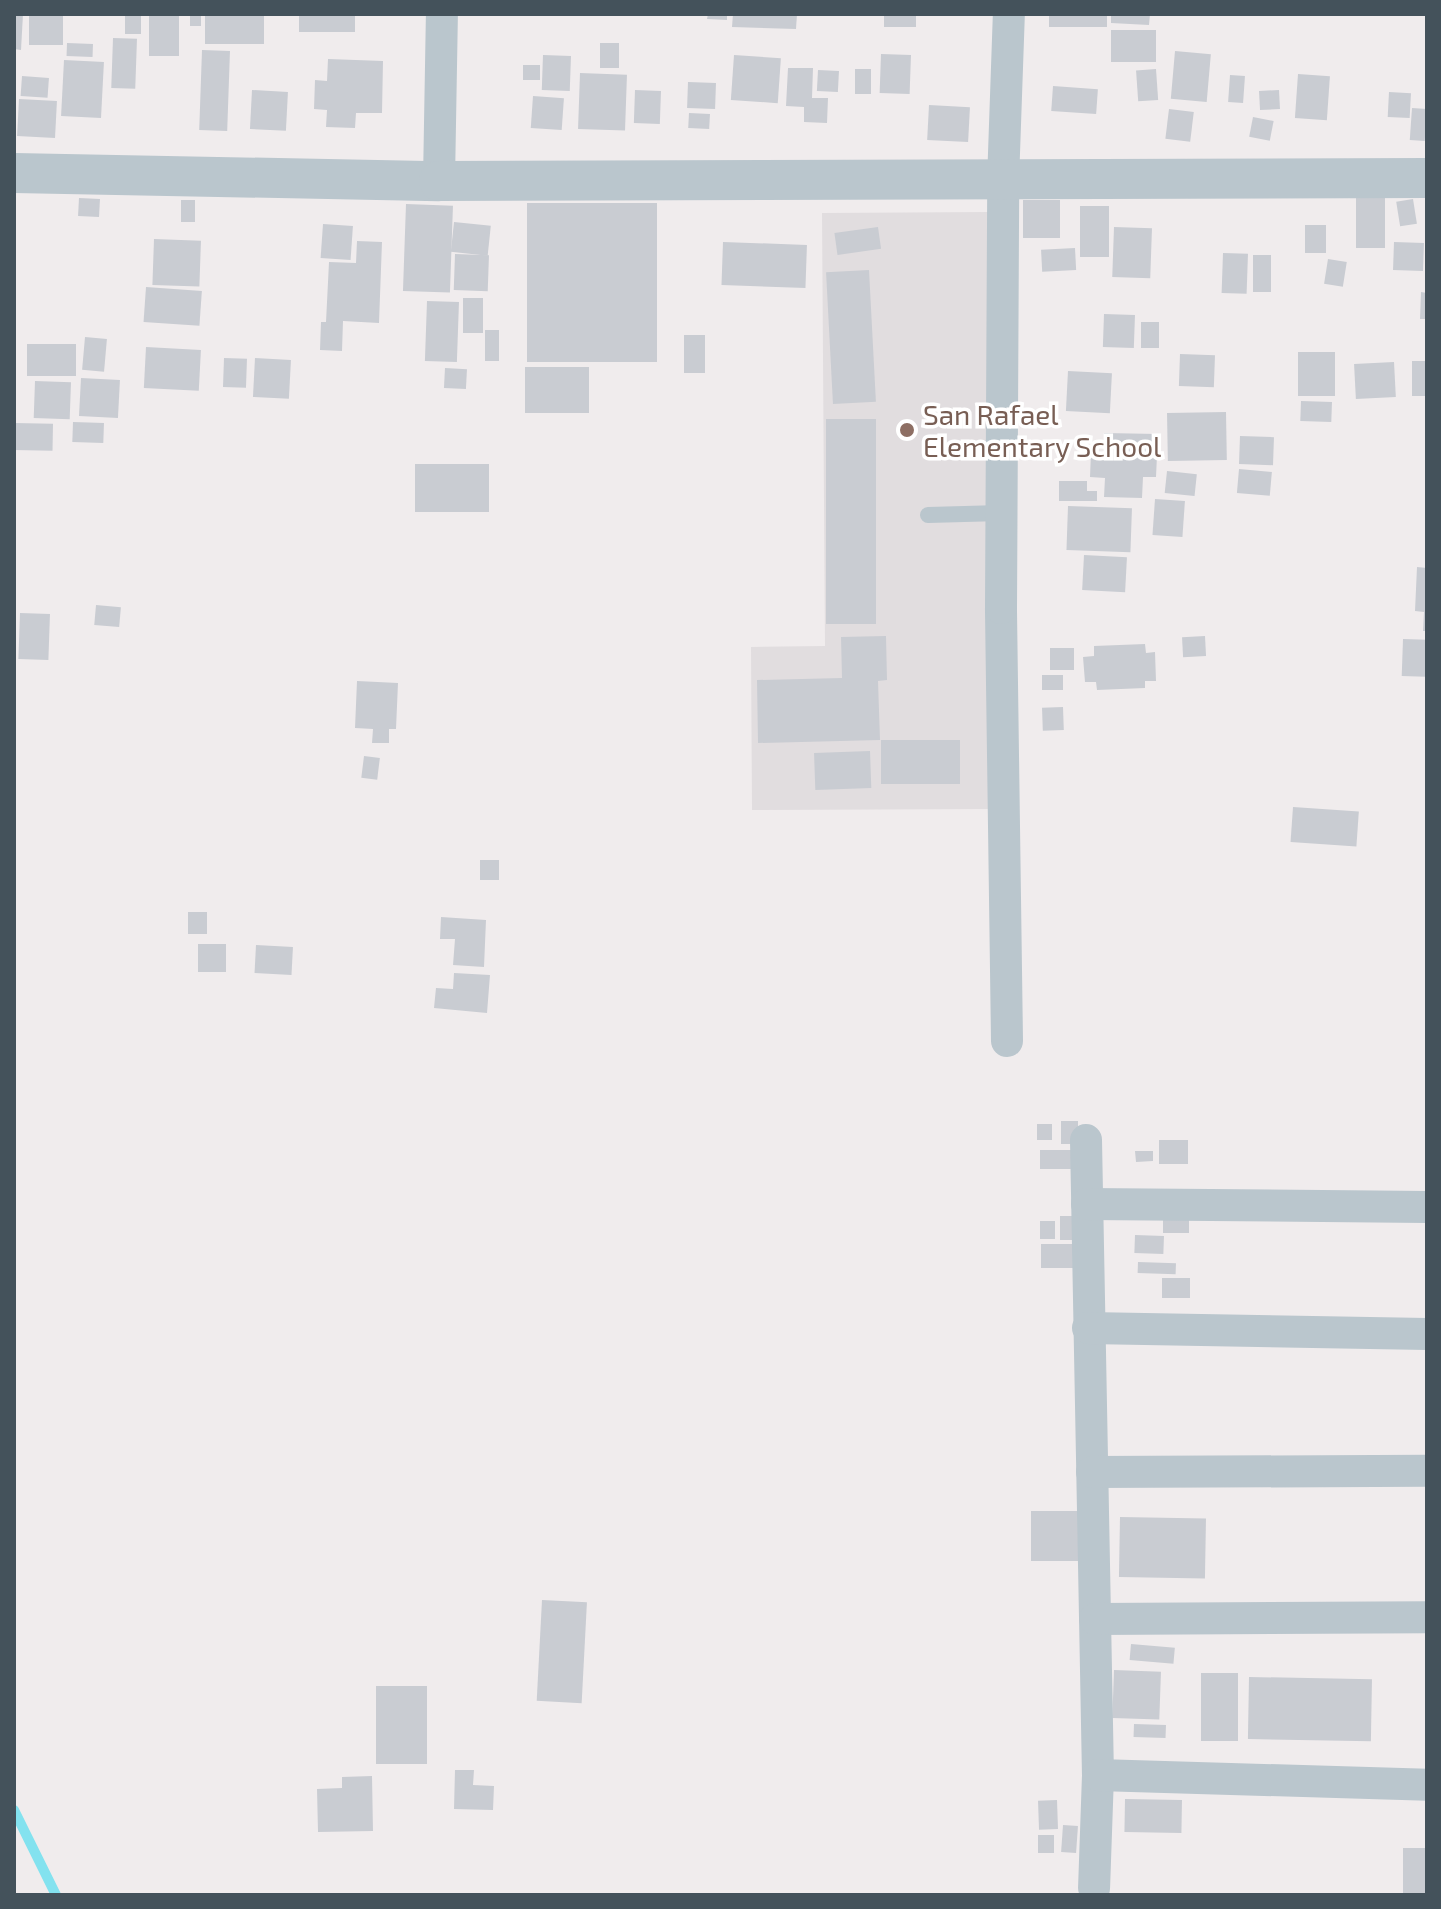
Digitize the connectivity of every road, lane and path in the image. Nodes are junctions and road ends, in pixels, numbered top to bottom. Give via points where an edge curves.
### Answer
1 (442, 14) edge
2 (1009, 14) edge
3 (14, 173) edge
4 (1427, 178) edge
5 (439, 181) junction
6 (1003, 182) junction
7 (1001, 513) junction
8 (928, 515) dead end
9 (1007, 1041) dead end
10 (1086, 1140) dead end
11 (1087, 1204) junction
12 (1427, 1207) edge
13 (1088, 1328) junction
14 (1427, 1334) edge
15 (1427, 1471) edge
16 (1092, 1472) junction
17 (1427, 1617) edge
18 (1095, 1619) junction
19 (1098, 1775) junction
20 (1427, 1785) edge
21 (1094, 1888) dead end

1 - 5 street
2 - 6 street
3 - 5 street
4 - 6 street
5 - 6 street
6 - 7 street
7 - 8 lane
7 - 9 street
10 - 11 street
11 - 12 street
11 - 13 street
13 - 14 street
13 - 16 street
15 - 16 street
16 - 18 street
17 - 18 street
18 - 19 street
19 - 20 street
19 - 21 street

